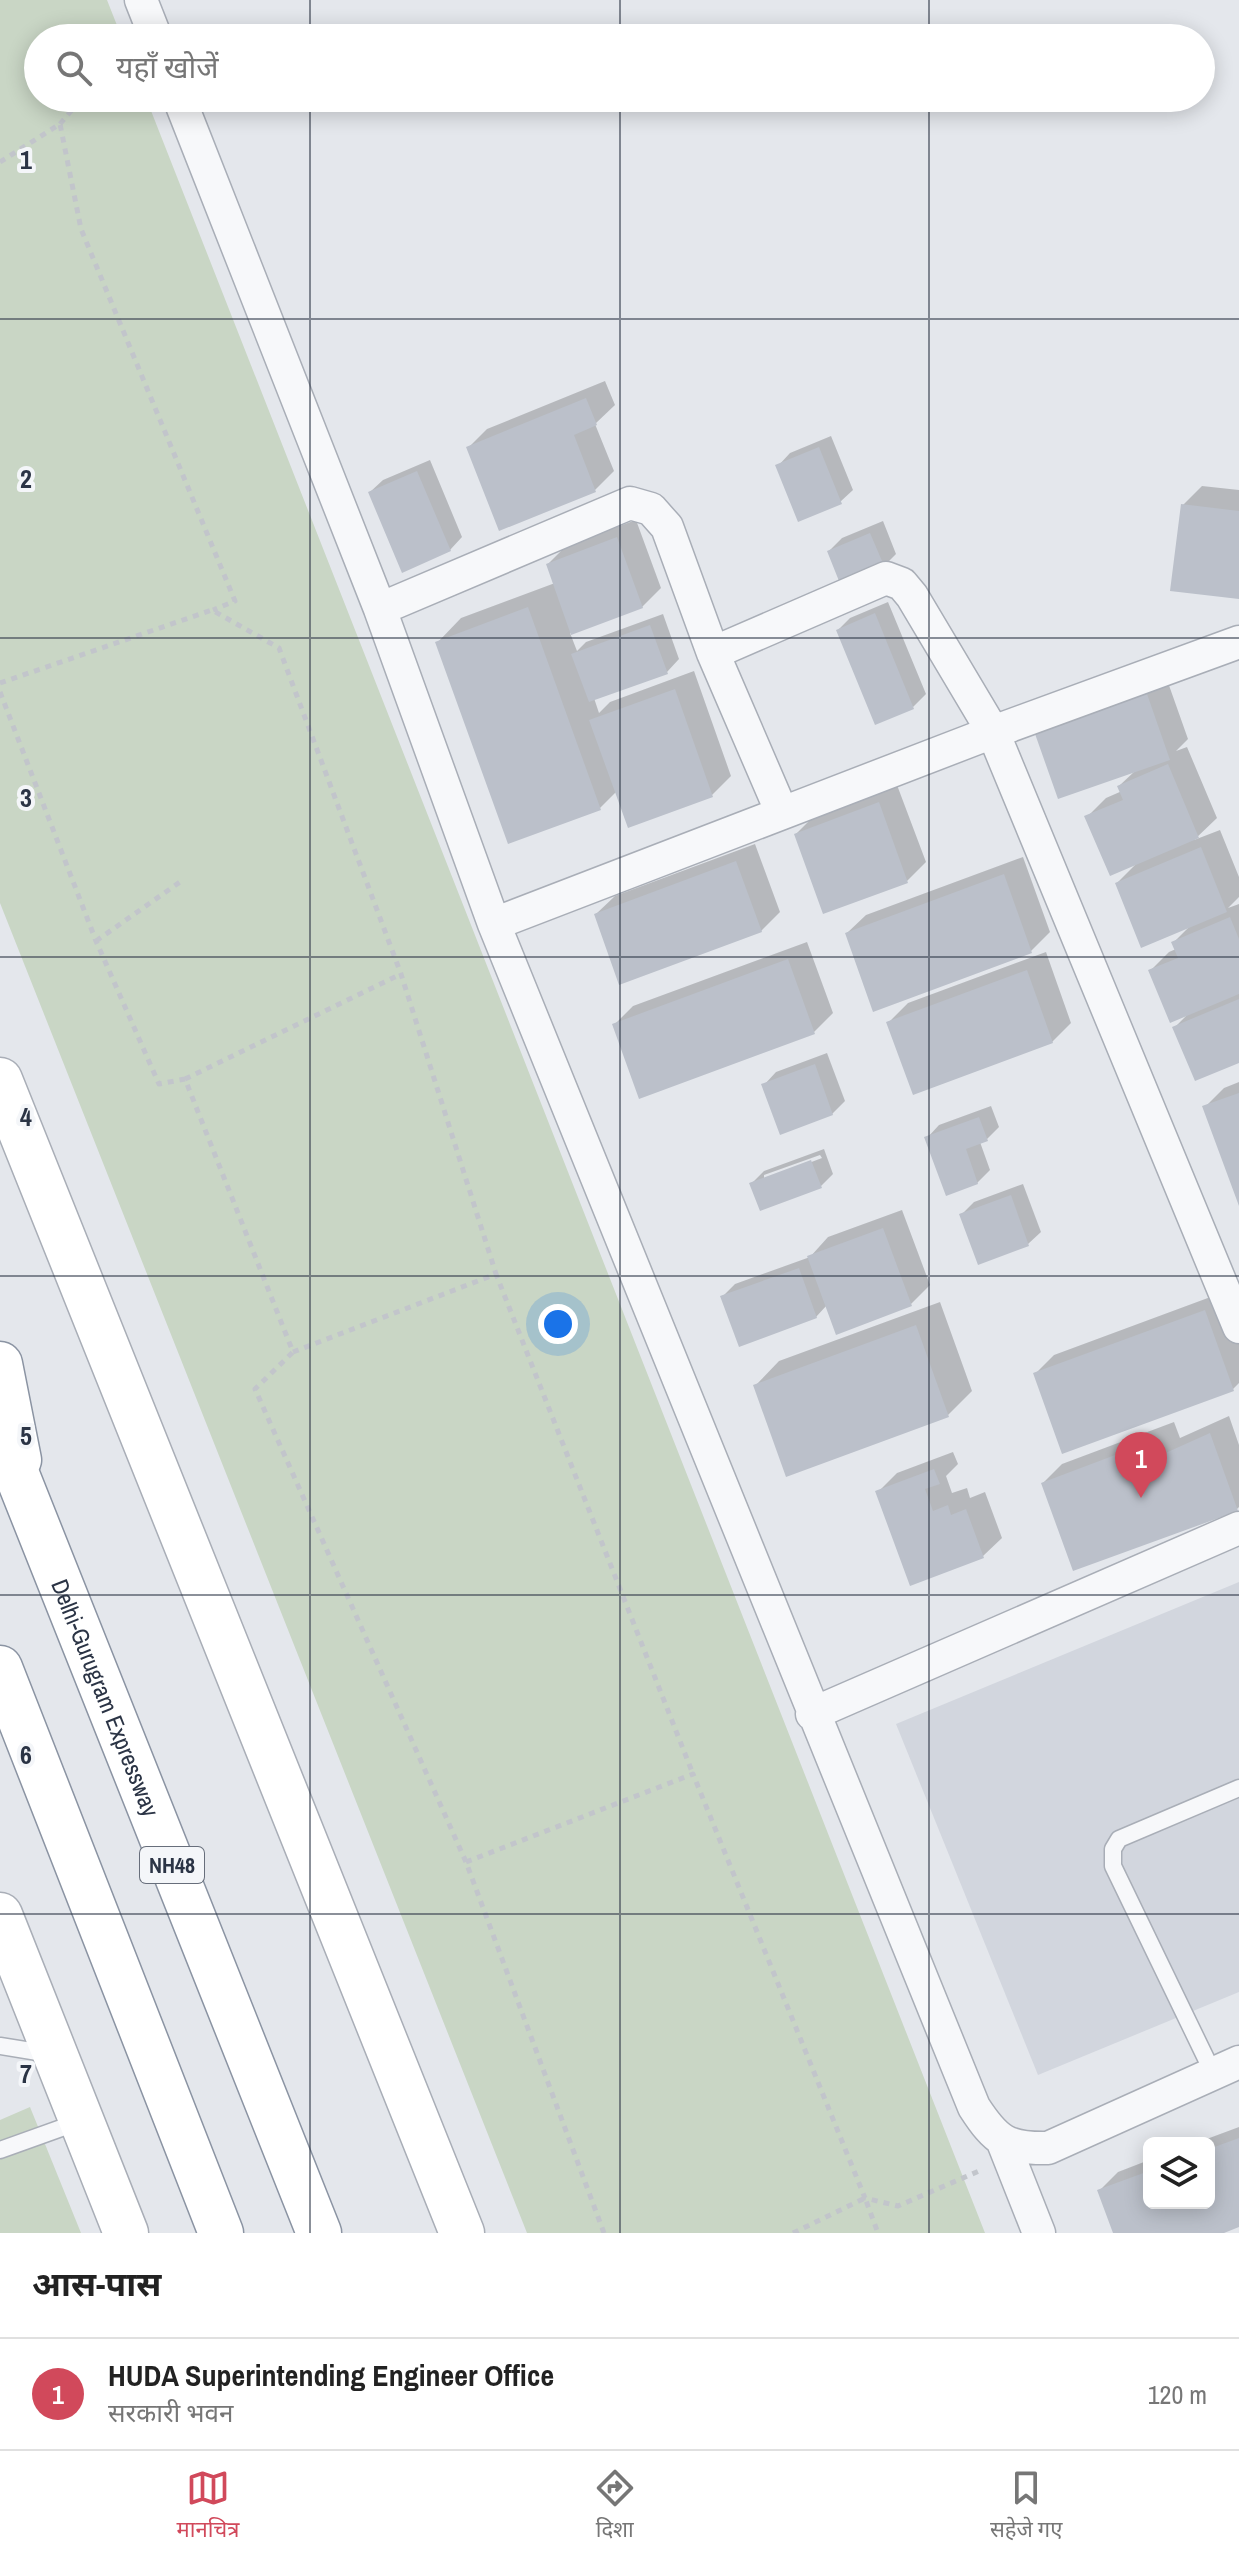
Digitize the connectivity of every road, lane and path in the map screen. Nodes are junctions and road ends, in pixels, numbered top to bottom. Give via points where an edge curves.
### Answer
1 (141, 0) edge
2 (150, 24) edge
3 (70, 112) edge
4 (185, 112) edge
5 (60, 124) junction
6 (0, 162) edge
7 (380, 609) junction
8 (212, 610) junction
9 (1239, 642) edge
10 (713, 653) junction
11 (0, 683) edge
12 (0, 692) edge
13 (993, 732) junction
14 (782, 813) junction
15 (180, 882) dead end
16 (494, 924) junction
17 (96, 941) junction
18 (401, 974) junction
19 (185, 1079) junction
20 (0, 1080) edge
21 (496, 1274) junction
22 (1239, 1327) edge
23 (293, 1352) junction
24 (0, 1364) edge
25 (0, 1432) edge
26 (26, 1497) junction
27 (1239, 1528) edge
28 (0, 1668) edge
29 (812, 1714) junction
30 (693, 1774) junction
31 (1239, 1788) edge
32 (466, 1862) junction
33 (0, 1915) edge
34 (0, 2046) edge
35 (55, 2054) junction
36 (1226, 2068) edge
37 (82, 2121) junction
38 (0, 2150) edge
39 (1006, 2150) junction
40 (865, 2198) junction
41 (217, 2227) edge
42 (126, 2233) edge
43 (319, 2233) edge
44 (462, 2233) edge
45 (604, 2233) edge
46 (793, 2233) edge
47 (878, 2233) edge
48 (1039, 2233) edge

1 - 2 street
3 - 5 path
4 - 7 street
5 - 6 path
5 - 8 path via 81,229 235,601
7 - 10 street via 630,503 651,509 667,527
7 - 16 street
8 - 11 path
8 - 18 path via 279,648
9 - 13 street
10 - 13 street via 886,578 902,584 912,596
10 - 14 street
12 - 17 path
13 - 14 street
13 - 22 street
14 - 16 street
15 - 17 path
16 - 29 street
17 - 19 path via 159,1084
18 - 19 path
18 - 21 path
19 - 23 path
20 - 44 main road
21 - 23 path
21 - 30 path
23 - 32 path via 255,1389
24 - 26 main road
25 - 26 main road, Delhi-Gurugram Expressway / NH48
26 - 43 main road, Delhi-Gurugram Expressway / NH48
27 - 29 street
28 - 41 main road
29 - 39 street via 974,2107
30 - 32 path
30 - 40 path
31 - 36 lane via 1119,1839 1113,1849 1113,1866
32 - 45 path
33 - 35 main road
34 - 35 lane
35 - 37 main road
36 - 39 street via 1048,2148
37 - 38 lane
37 - 42 main road
39 - 40 path via 898,2206
39 - 48 street
40 - 46 path
40 - 47 path

